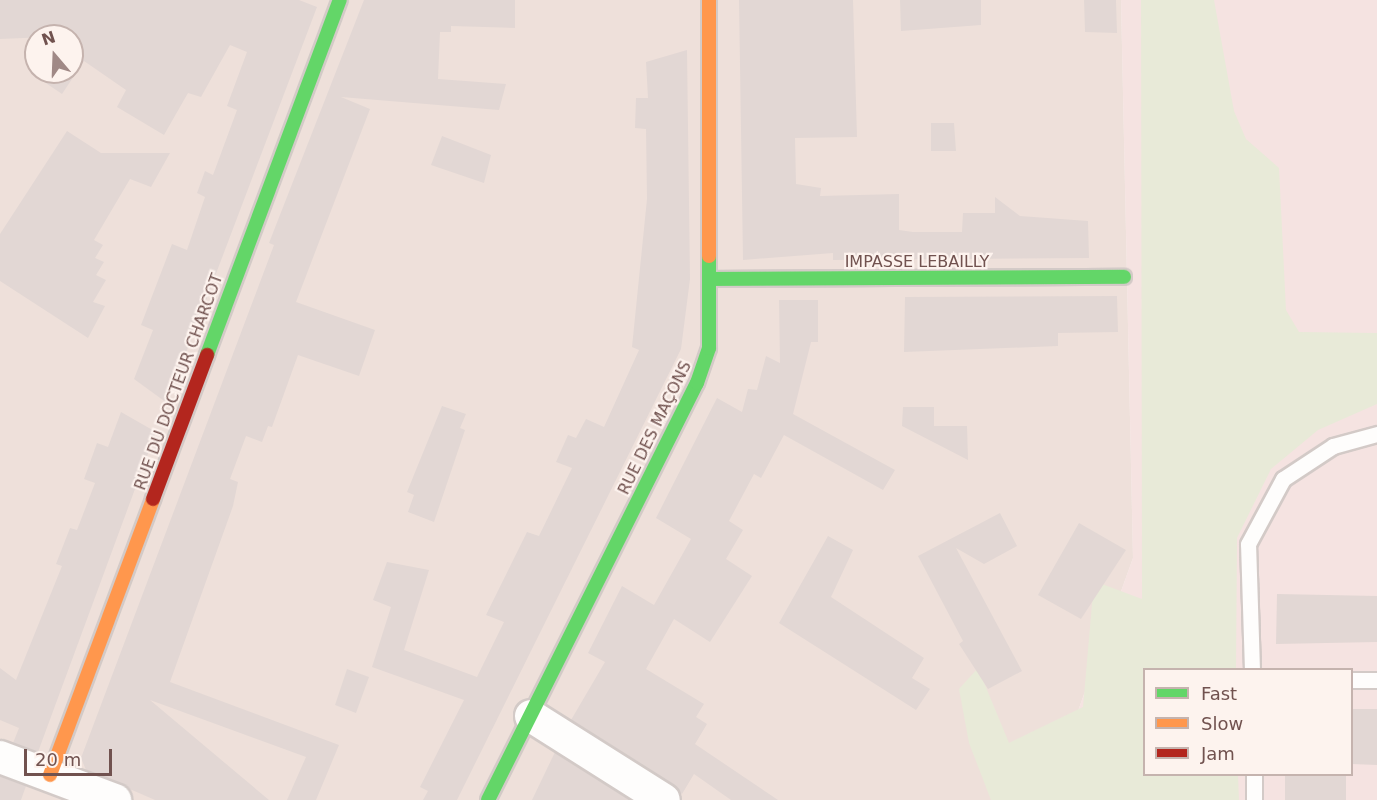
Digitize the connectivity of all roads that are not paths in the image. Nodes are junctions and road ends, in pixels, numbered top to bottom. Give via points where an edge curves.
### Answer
1 (340, 0) edge
2 (709, 0) edge
3 (1124, 277) dead end
4 (711, 279) junction
5 (1377, 434) edge
6 (1252, 668) edge
7 (1353, 680) edge
8 (1377, 680) edge
9 (531, 716) junction
10 (0, 757) edge
11 (50, 775) junction
12 (1254, 776) edge
13 (115, 800) edge
14 (488, 800) edge
15 (664, 800) edge
16 (1254, 800) edge

1 - 11 street, RUE DU DOCTEUR CHARCOT
2 - 4 street, RUE DES MAÇONS
3 - 4 street, IMPASSE LEBAILLY
4 - 9 street, RUE DES MAÇONS via 711,333 697,383
5 - 6 lane via 1333,446 1283,479 1248,544
7 - 8 lane
9 - 14 street, RUE DES MAÇONS
9 - 15 street
10 - 11 street
11 - 13 street
12 - 16 lane

